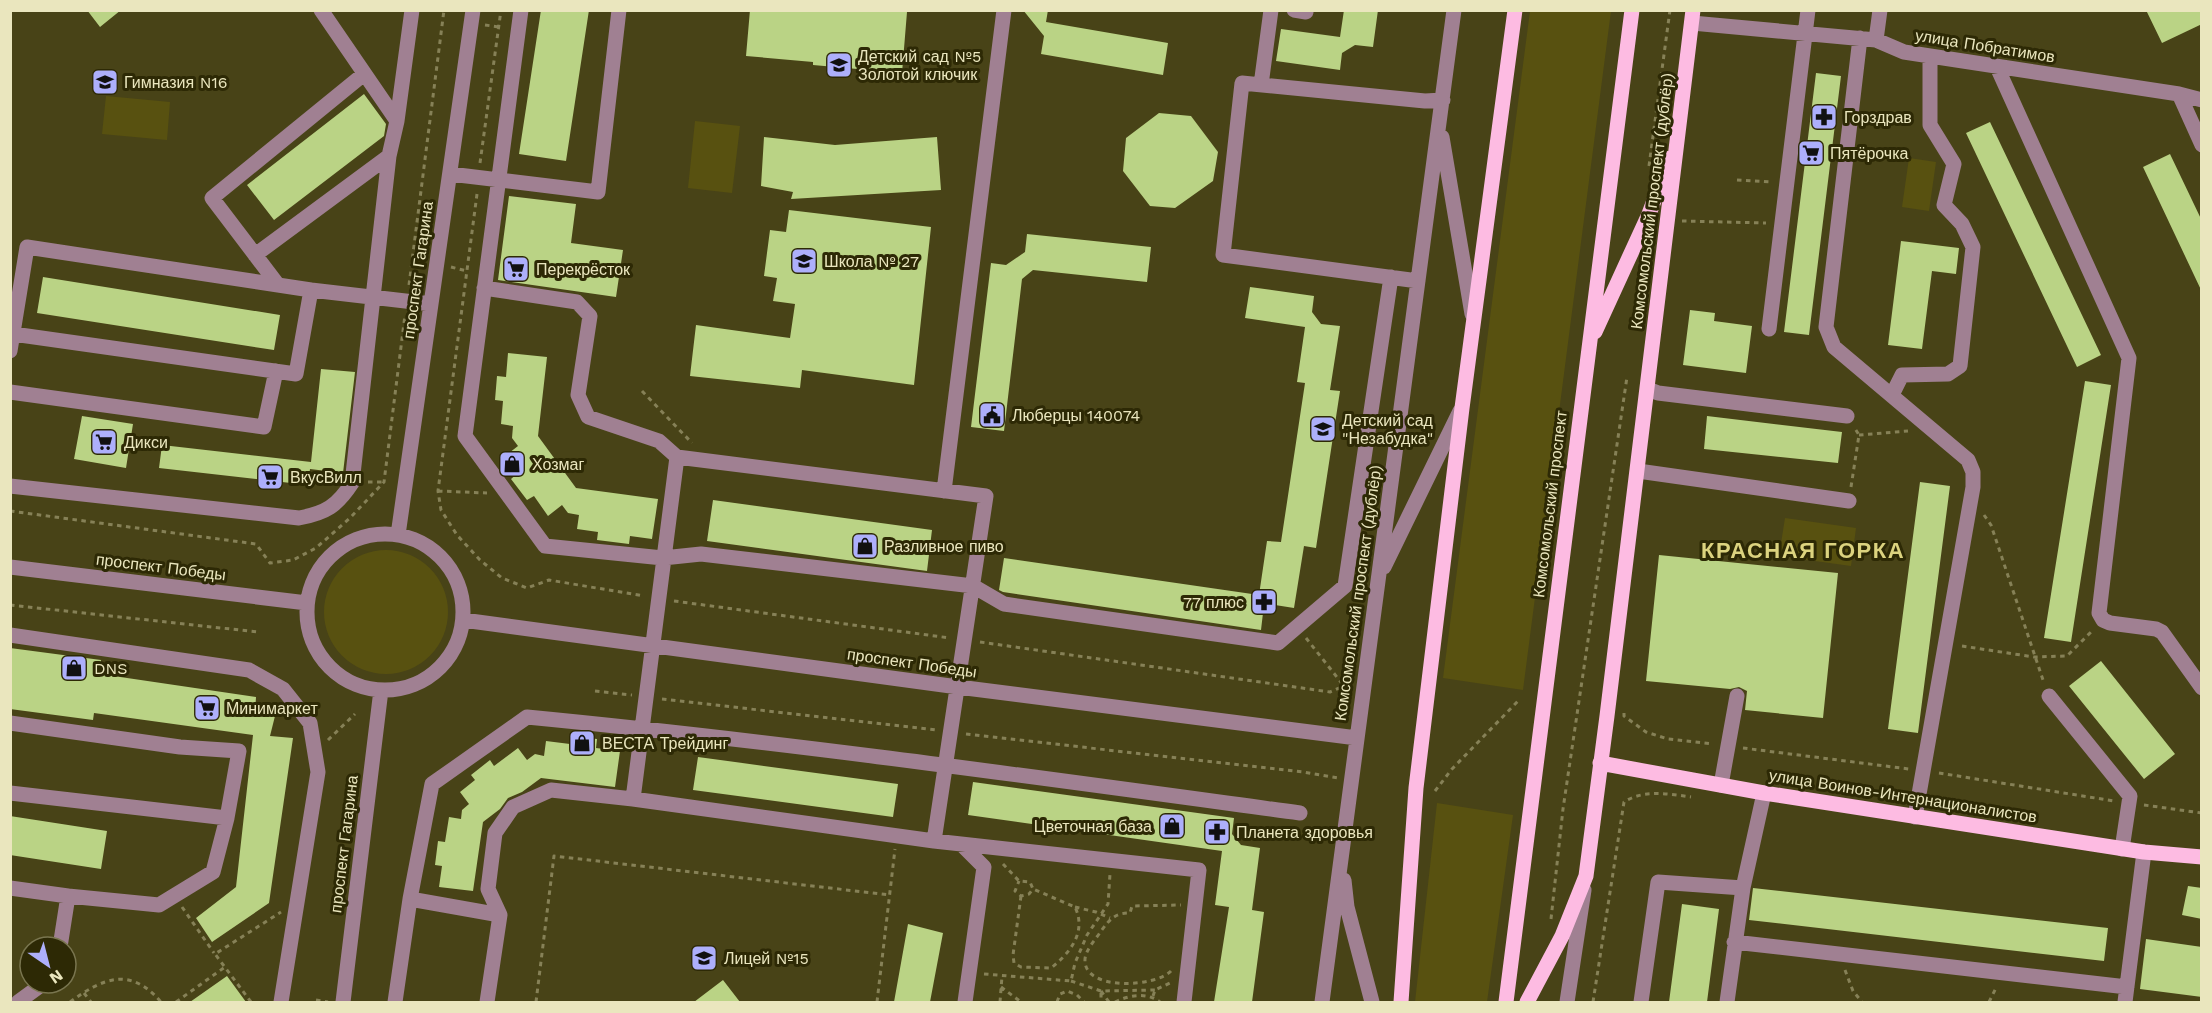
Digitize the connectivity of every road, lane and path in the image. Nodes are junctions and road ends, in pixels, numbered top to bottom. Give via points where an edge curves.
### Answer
1 (321, 10) edge
2 (412, 10) edge
3 (444, 10) edge
4 (472, 10) edge
5 (501, 10) edge
6 (520, 10) edge
7 (619, 10) edge
8 (1004, 10) edge
9 (1271, 10) edge
10 (1294, 10) edge
11 (1306, 10) edge
12 (1454, 10) edge
13 (1515, 10) edge
14 (1632, 10) edge
15 (1670, 10) edge
16 (1808, 10) edge
17 (1880, 10) edge
18 (1692, 17) edge
19 (1805, 33) junction
20 (1860, 38) junction
21 (1876, 40) junction
22 (1930, 56) junction
23 (1997, 68) junction
24 (364, 74) junction
25 (1261, 85) junction
26 (2179, 94) junction
27 (1443, 100) junction
28 (2202, 100) edge
29 (397, 121) junction
30 (1439, 122) junction
31 (1678, 136) junction
32 (2202, 145) edge
33 (388, 156) junction
34 (450, 174) junction
35 (1647, 175) dead end
36 (479, 177) junction
37 (497, 180) junction
38 (1737, 180) dead end
39 (1787, 182) junction
40 (1680, 222) dead end
41 (1782, 223) junction
42 (255, 255) junction
43 (1391, 277) junction
44 (1418, 280) junction
45 (278, 285) junction
46 (484, 288) junction
47 (311, 290) junction
48 (373, 297) junction
49 (407, 301) junction
50 (431, 304) junction
51 (1473, 320) junction
52 (1769, 329) dead end
53 (13, 334) junction
54 (1588, 346) junction
55 (10, 351) edge
56 (276, 371) junction
57 (1627, 377) dead end
58 (1648, 389) junction
59 (642, 391) dead end
60 (10, 392) edge
61 (1892, 395) junction
62 (1462, 408) junction
63 (1847, 416) joint
64 (1931, 428) junction
65 (1859, 435) junction
66 (677, 457) junction
67 (710, 461) junction
68 (1638, 471) junction
69 (10, 486) edge
70 (438, 491) junction
71 (944, 491) junction
72 (507, 494) junction
73 (1971, 498) junction
74 (1849, 501) joint
75 (10, 511) edge
76 (398, 535) junction
77 (663, 558) junction
78 (10, 567) edge
79 (1378, 580) junction
80 (973, 586) junction
81 (658, 598) junction
82 (307, 603) junction
83 (10, 605) edge
84 (463, 620) junction
85 (2103, 620) junction
86 (1297, 627) junction
87 (258, 633) dead end
88 (10, 635) edge
89 (965, 640) junction
90 (1945, 643) junction
91 (651, 645) junction
92 (2034, 657) junction
93 (1352, 670) dead end
94 (1344, 686) junction
95 (958, 687) junction
96 (2202, 688) edge
97 (381, 690) junction
98 (1737, 696) dead end
99 (2049, 696) joint
100 (1519, 700) dead end
101 (355, 714) dead end
102 (10, 723) edge
103 (641, 728) junction
104 (1357, 738) junction
105 (1668, 739) dead end
106 (1729, 746) junction
107 (315, 752) junction
108 (1600, 764) junction
109 (946, 765) junction
110 (1923, 771) junction
111 (1721, 785) junction
112 (1435, 791) dead end
113 (10, 793) edge
114 (1659, 793) dead end
115 (1764, 793) junction
116 (2081, 797) dead end
117 (633, 799) junction
118 (1300, 813) dead end
119 (1915, 817) junction
120 (227, 818) junction
121 (897, 836) junction
122 (934, 841) junction
123 (961, 844) junction
124 (987, 847) junction
125 (2122, 849) junction
126 (2144, 852) junction
127 (1341, 856) junction
128 (2202, 857) edge
129 (1112, 860) junction
130 (1586, 876) junction
131 (1018, 881) junction
132 (10, 888) edge
133 (1743, 888) junction
134 (1032, 889) junction
135 (1196, 892) junction
136 (890, 895) junction
137 (68, 896) junction
138 (174, 896) junction
139 (1021, 896) junction
140 (410, 899) junction
141 (1180, 905) junction
142 (1075, 907) junction
143 (1101, 914) junction
144 (1182, 914) dead end
145 (500, 915) junction
146 (1111, 918) junction
147 (1550, 923) dead end
148 (62, 935) edge
149 (1734, 942) junction
150 (215, 954) dead end
151 (1840, 955) junction
152 (225, 967) dead end
153 (1173, 969) dead end
154 (969, 973) junction
155 (1002, 976) junction
156 (1071, 981) junction
157 (1186, 986) junction
158 (1001, 987) junction
159 (1155, 990) junction
160 (1101, 991) junction
161 (84, 993) junction
162 (2126, 995) edge
163 (1153, 997) junction
164 (316, 1000) dead end
165 (70, 1002) edge
166 (91, 1002) edge
167 (161, 1002) edge
168 (176, 1002) edge
169 (281, 1002) edge
170 (328, 1002) edge
171 (343, 1002) edge
172 (395, 1002) edge
173 (488, 1002) edge
174 (536, 1002) edge
175 (877, 1002) edge
176 (965, 1002) edge
177 (1000, 1002) edge
178 (1021, 1002) edge
179 (1057, 1002) edge
180 (1084, 1002) edge
181 (1101, 1002) edge
182 (1109, 1002) edge
183 (1115, 1002) edge
184 (1160, 1002) edge
185 (1184, 1002) edge
186 (1322, 1002) edge
187 (1372, 1002) edge
188 (1401, 1002) edge
189 (1506, 1002) edge
190 (1527, 1002) edge
191 (1567, 1002) edge
192 (1593, 1002) edge
193 (1641, 1002) edge
194 (1727, 1002) edge
195 (1862, 1002) edge

1 - 24 street
2 - 29 street
3 - 49 path
4 - 34 street, проспект Гагарина
5 - 36 path
6 - 37 street
7 - 37 street via 598,192
8 - 71 street
9 - 25 street
10 - 11 street
12 - 27 street, Комсомольский проспект (дублёр)
13 - 51 main road
14 - 54 main road, Комсомольский проспект
15 - 35 path
16 - 19 street
17 - 21 street
18 - 19 street, улица Побратимов
18 - 31 main road, Комсомольский проспект (дублёр)
19 - 20 street, улица Побратимов
19 - 39 street
20 - 21 street, улица Побратимов
20 - 61 street via 1826,327 1834,347
21 - 22 street, улица Побратимов via 1905,52
22 - 23 street, улица Побратимов
22 - 61 street via 1930,125 1954,164 1944,205 1962,224 1972,247 1960,366 1948,374 1902,375
23 - 26 street, улица Побратимов
23 - 85 street via 2129,358 2099,613
24 - 29 street
24 - 42 street via 212,198
25 - 27 street
25 - 43 street via 1242,83 1223,255
26 - 28 street, улица Побратимов
26 - 32 street
27 - 30 street, Комсомольский проспект (дублёр)
29 - 33 street
30 - 44 street, Комсомольский проспект (дублёр)
30 - 51 street
31 - 54 main road via 1649,214
31 - 58 main road, Комсомольский проспект (дублёр)
33 - 42 street
33 - 48 street
34 - 36 street
34 - 50 street, проспект Гагарина
36 - 37 street
36 - 70 path
37 - 46 street
38 - 39 path
39 - 41 street
40 - 41 path
41 - 52 street
42 - 45 street
43 - 44 street
43 - 86 street via 1345,586
44 - 79 street, Комсомольский проспект (дублёр)
45 - 47 street
45 - 53 street via 27,247
46 - 66 street via 577,302 590,316 578,395 588,417 659,441
46 - 72 street via 465,436
47 - 48 street
47 - 56 street via 296,374
48 - 49 street
48 - 69 street via 352,483 341,499 322,513 299,518
49 - 50 street
49 - 75 path via 384,482 316,548 293,560 270,563 256,544
50 - 76 street, проспект Гагарина
51 - 62 main road
53 - 55 street
53 - 56 street
54 - 189 main road, Комсомольский проспект
56 - 60 street via 264,427
57 - 147 path via 1563,809
58 - 63 street
58 - 68 main road, Комсомольский проспект (дублёр)
59 - 67 path
61 - 64 street
62 - 79 street
62 - 188 main road via 1416,788
63 - 65 path
64 - 65 path
64 - 73 street via 1968,460 1973,472
65 - 74 path
66 - 67 street
66 - 77 street
67 - 71 street
68 - 74 street
68 - 108 main road, Комсомольский проспект (дублёр)
70 - 72 path
70 - 81 path via 441,510 457,535 502,578 527,588 549,580
71 - 80 street via 986,496
72 - 77 street via 545,546
73 - 90 street
73 - 92 path via 1991,525
76 - 82 street via 366,536 338,549 317,573
76 - 84 street via 420,542 439,556 453,574 462,597
77 - 80 street via 701,554
77 - 81 street
78 - 82 street, проспект Победы
79 - 104 street, Комсомольский проспект (дублёр)
80 - 86 street via 1004,604 1278,643
80 - 89 street
81 - 89 path
81 - 91 street
82 - 97 street via 308,628 318,652 334,672 356,685
83 - 87 path
84 - 91 street, проспект Победы
84 - 97 street via 457,643 444,663 426,678 404,688
85 - 92 path via 2067,656
85 - 96 street via 2162,632
86 - 94 path
88 - 107 street via 249,670 283,689 310,723
89 - 94 path via 1330,692
89 - 95 street
90 - 92 path
90 - 110 street
91 - 95 street, проспект Победы
91 - 103 street
92 - 99 path
93 - 94 path
95 - 104 street, проспект Победы
95 - 109 street
97 - 171 street, проспект Гагарина
98 - 106 street
99 - 125 street via 2130,796
100 - 112 path
101 - 107 path
102 - 120 street via 180,747 239,751
103 - 109 street
103 - 117 street
103 - 140 street via 527,717 432,784
104 - 127 street, Комсомольский проспект (дублёр)
105 - 106 path
106 - 110 path
106 - 111 street
107 - 169 street via 318,772
108 - 111 main road, улица Воинов-Интернационалистов
108 - 130 main road, Комсомольский проспект (дублёр)
109 - 118 street
109 - 122 street
110 - 116 path
110 - 119 street
111 - 115 main road, улица Воинов-Интернационалистов
113 - 120 street
114 - 192 path via 1632,796 1624,802
115 - 119 main road, улица Воинов-Интернационалистов
115 - 133 street
117 - 121 street
117 - 145 street via 551,790 513,807 495,833 488,889
119 - 125 main road, улица Воинов-Интернационалистов
120 - 138 street via 213,872
121 - 122 street
121 - 136 path
122 - 123 street
123 - 124 street
123 - 154 street via 984,867
124 - 129 street
124 - 131 path
125 - 126 main road, улица Воинов-Интернационалистов
126 - 128 main road, улица Воинов-Интернационалистов
126 - 162 street
127 - 186 street, Комсомольский проспект (дублёр)
127 - 187 street via 1347,907
129 - 135 street via 1199,870
129 - 143 path via 1108,904
130 - 190 main road via 1562,936
130 - 191 street, Комсомольский проспект (дублёр)
131 - 134 path via 1030,882
131 - 139 path via 1015,891
132 - 137 street
133 - 149 street
133 - 193 street via 1658,882
134 - 139 path
134 - 142 path
135 - 141 path
135 - 157 street
136 - 174 path via 554,856
136 - 175 path
137 - 138 street via 159,905
137 - 148 street
138 - 150 path
139 - 142 path via 1013,955 1014,963 1021,967 1051,968 1069,951 1080,927
140 - 145 street
140 - 172 street
141 - 144 path
141 - 146 path via 1132,906 1130,913 1118,913
142 - 143 path
143 - 146 path
143 - 156 path via 1087,935
145 - 173 street
146 - 153 path via 1085,958 1095,977 1107,982 1146,982 1160,979
149 - 151 street
149 - 194 street
151 - 162 street
151 - 195 path via 1853,992
152 - 168 path
154 - 155 path
154 - 176 street
155 - 156 path
155 - 158 path
156 - 160 path
157 - 159 path via 1169,983
157 - 185 street
158 - 177 path
158 - 178 path
159 - 160 path
159 - 163 path
160 - 181 path
160 - 182 path
161 - 165 path
161 - 166 path
161 - 167 path via 113,979 129,980
163 - 183 path via 1130,997
163 - 184 path
164 - 170 path
179 - 180 path via 1060,994 1067,991

